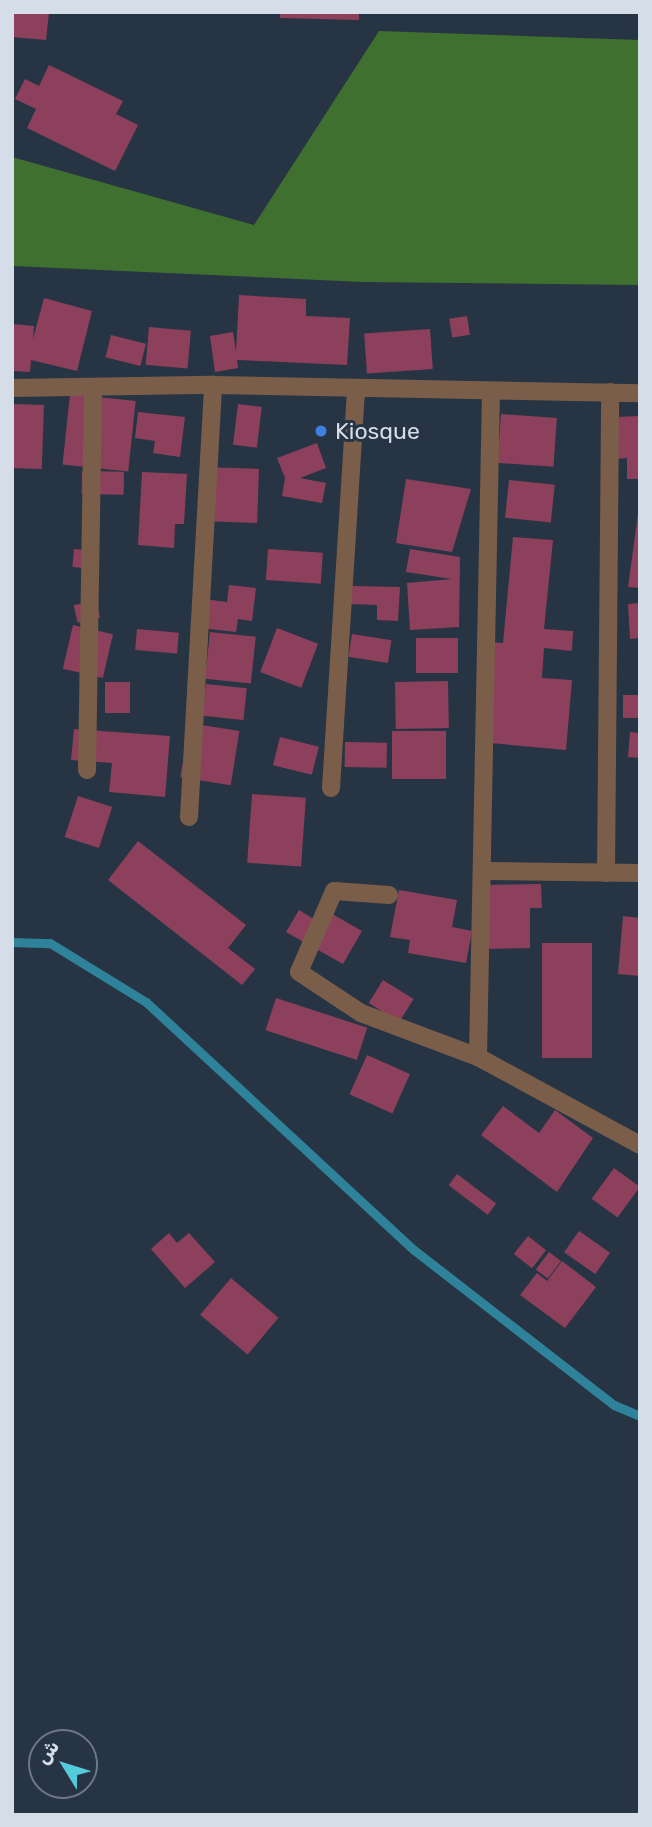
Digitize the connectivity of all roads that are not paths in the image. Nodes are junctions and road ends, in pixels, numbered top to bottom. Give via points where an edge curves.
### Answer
1 (213, 385) junction
2 (12, 388) edge
3 (93, 389) junction
4 (356, 392) junction
5 (610, 392) junction
6 (491, 393) junction
7 (640, 393) edge
8 (87, 770) dead end
9 (331, 788) dead end
10 (189, 817) dead end
11 (486, 871) junction
12 (606, 873) junction
13 (640, 873) edge
14 (389, 895) dead end
15 (478, 1058) junction
16 (640, 1145) edge

1 - 3 street
1 - 4 street
1 - 10 street
2 - 3 street
3 - 8 street
4 - 6 street
4 - 9 street
5 - 6 street
5 - 7 street
5 - 12 street
6 - 11 street
11 - 12 street
11 - 15 street
12 - 13 street
14 - 15 street via 334,891 299,972 361,1013
15 - 16 street

